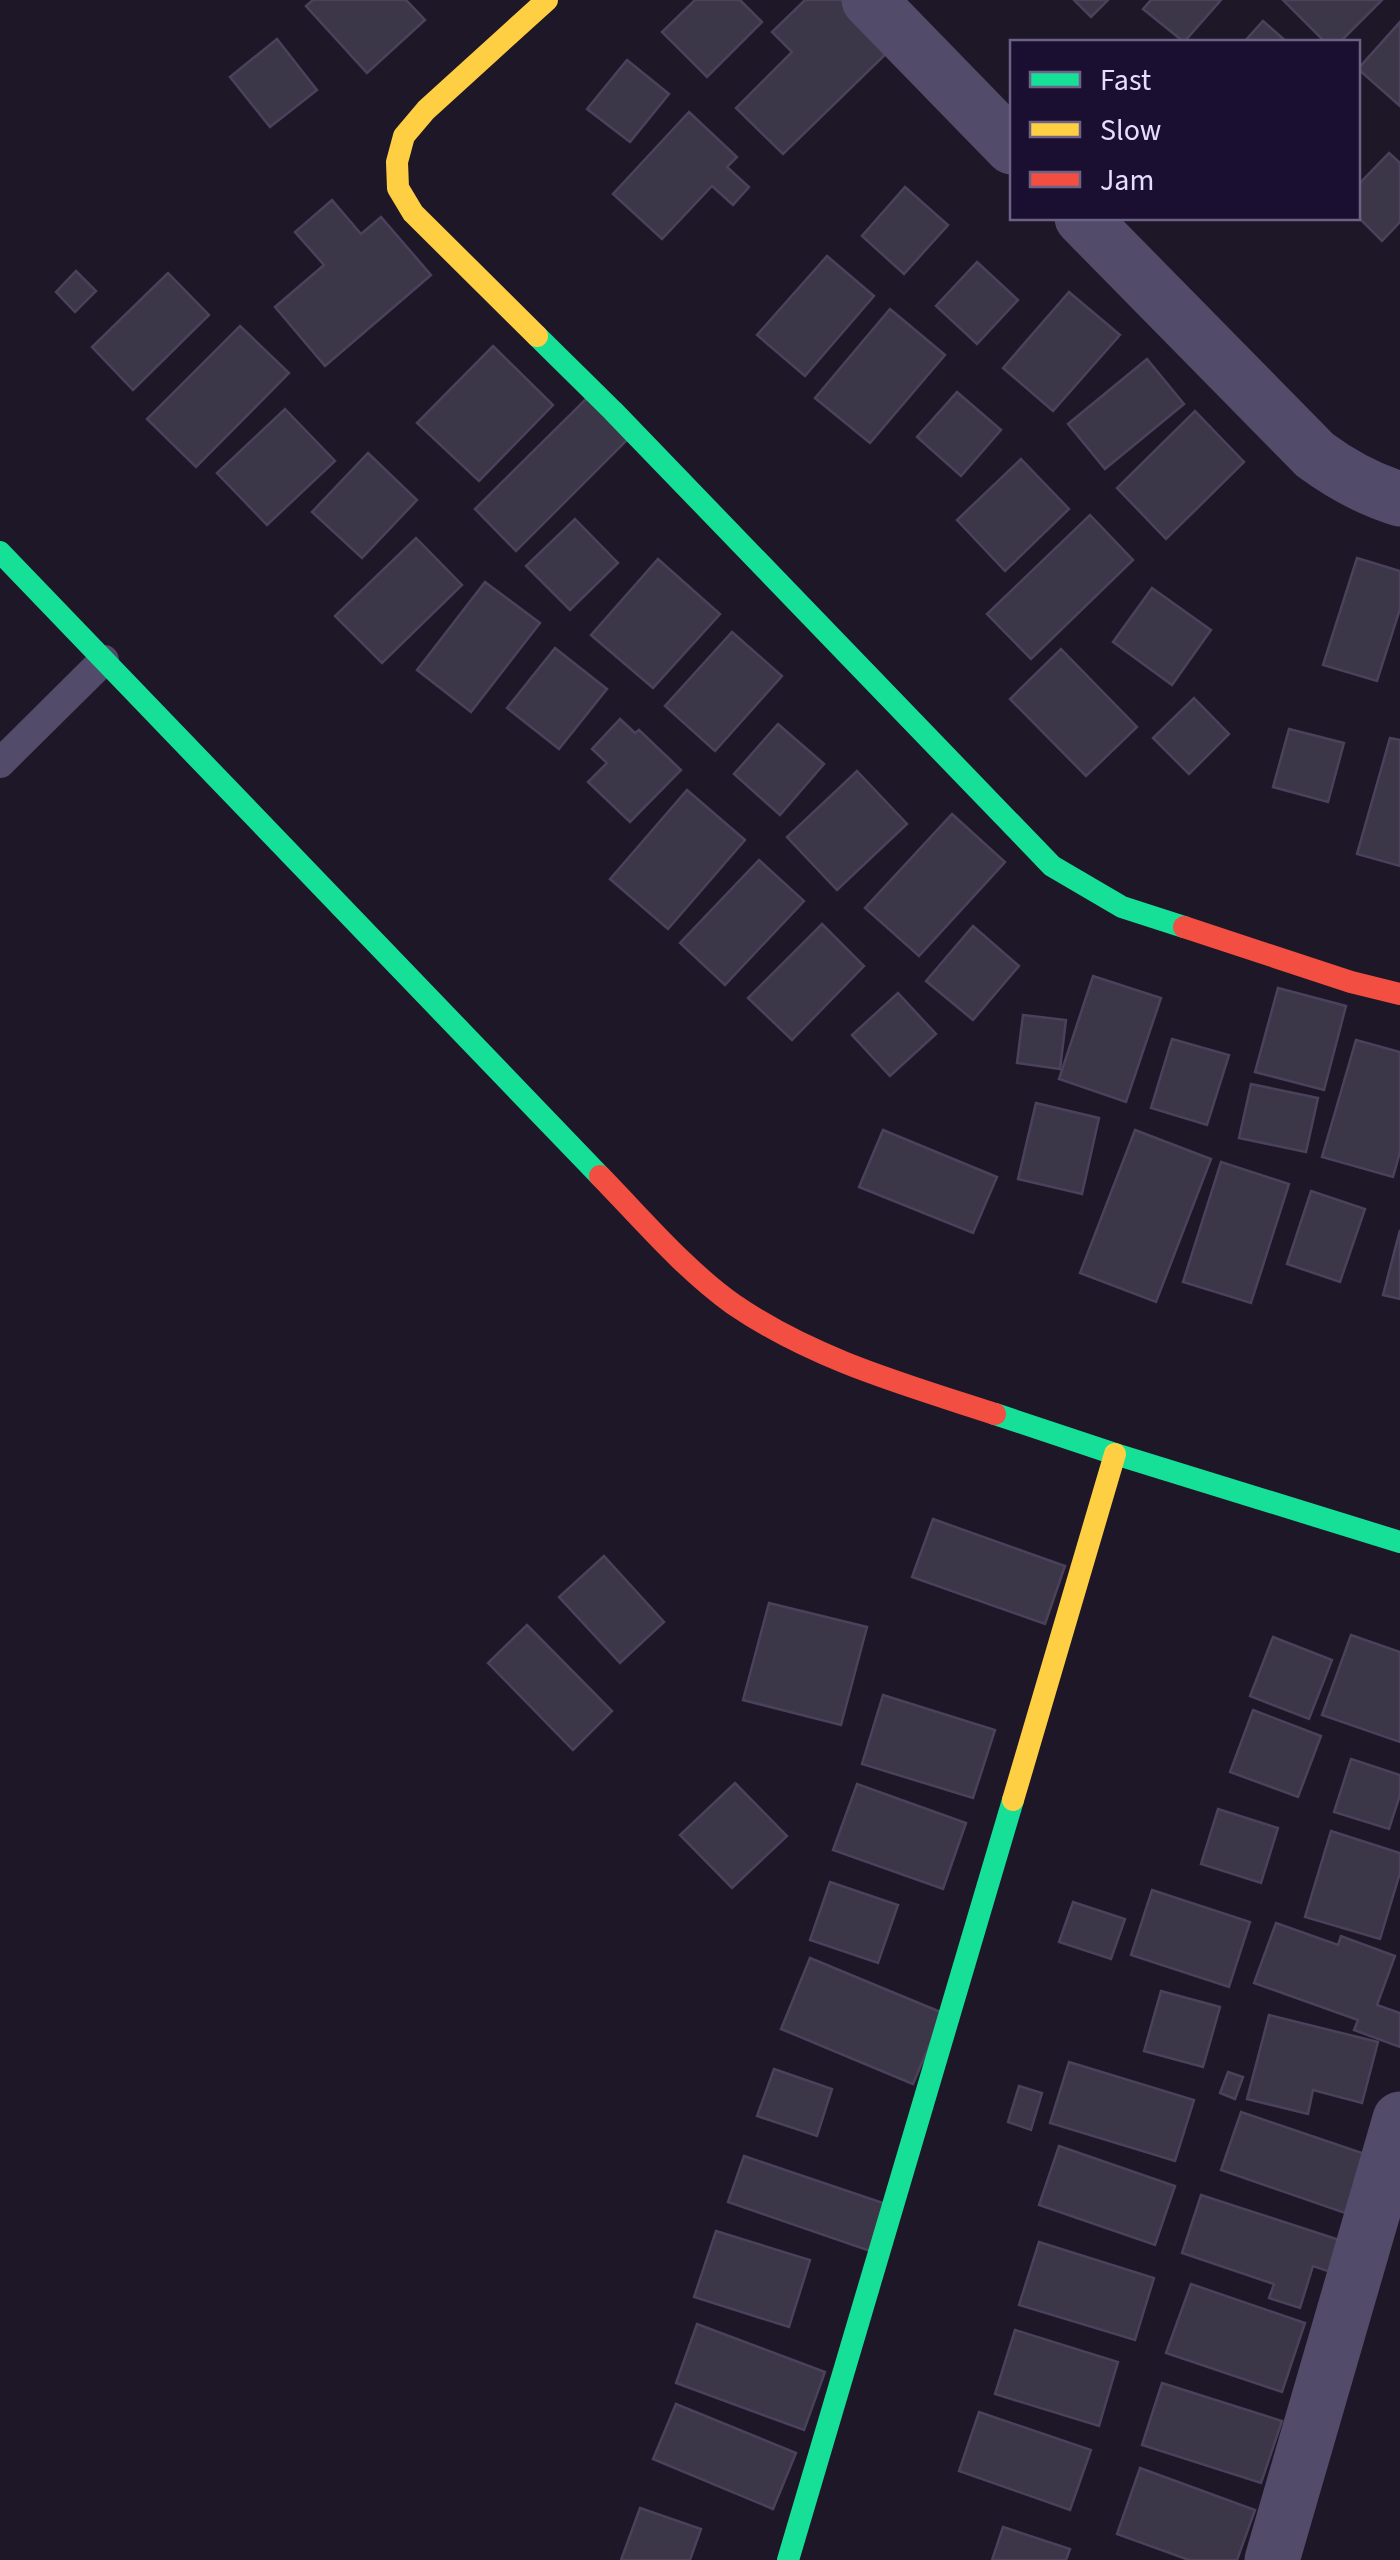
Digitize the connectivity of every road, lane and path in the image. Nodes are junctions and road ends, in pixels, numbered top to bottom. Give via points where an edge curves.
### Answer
1 (547, 0) edge
2 (869, 0) edge
3 (1010, 145) edge
4 (1084, 220) edge
5 (1400, 499) edge
6 (0, 552) edge
7 (104, 660) junction
8 (0, 763) edge
9 (1400, 994) edge
10 (1115, 1454) junction
11 (1400, 1542) edge
12 (1400, 2119) edge
13 (788, 2560) edge
14 (1272, 2560) edge

1 - 9 street via 404,136 398,188 413,213 614,410 1052,866 1122,907
2 - 3 street
4 - 5 street via 1315,456 1343,476
6 - 7 street
7 - 8 lane
7 - 10 street via 687,1266 732,1304 838,1362
10 - 11 street
10 - 13 street
12 - 14 street

